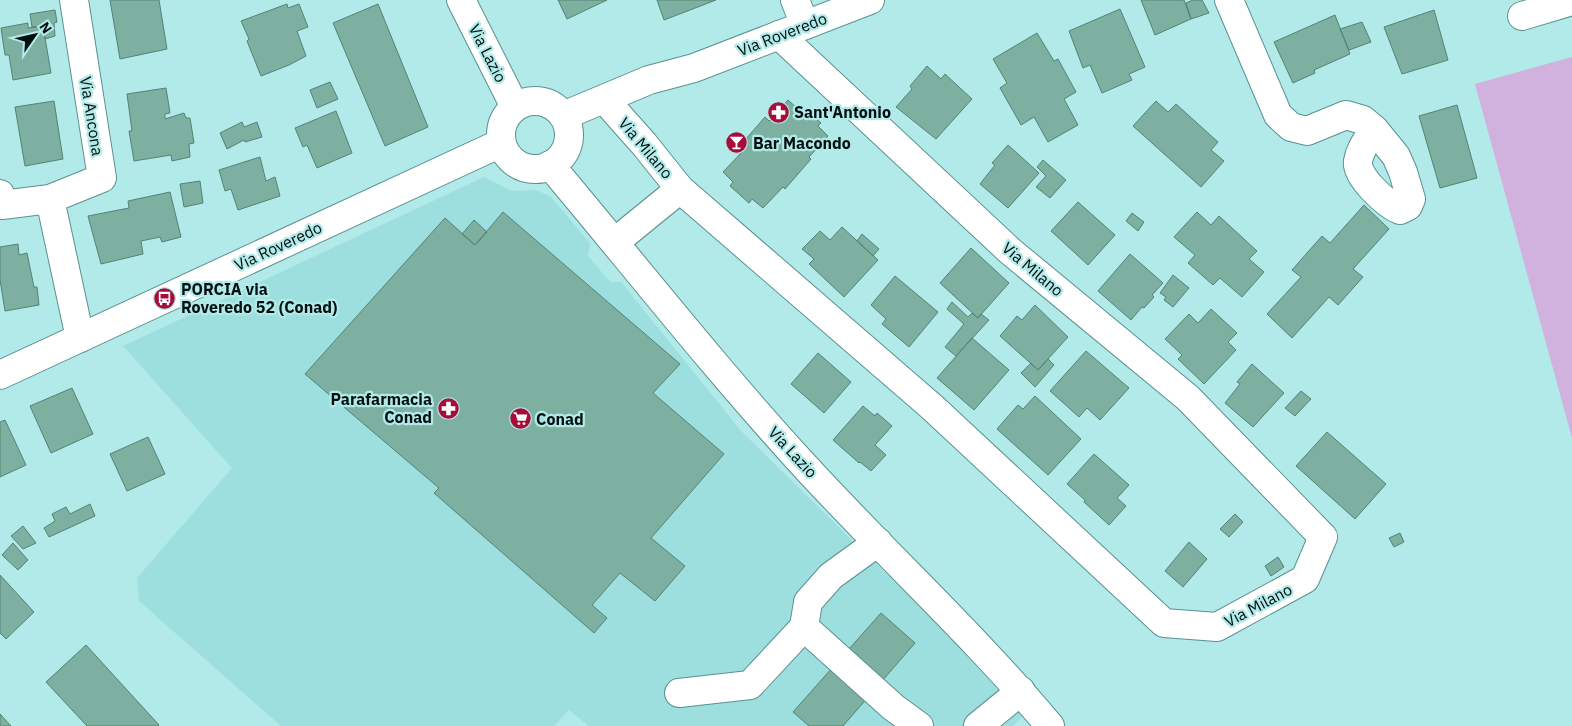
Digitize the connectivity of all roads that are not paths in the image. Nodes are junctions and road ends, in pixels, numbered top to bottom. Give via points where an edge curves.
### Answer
1 (74, 0) edge
2 (461, 0) edge
3 (795, 0) edge
4 (870, 0) edge
5 (1230, 0) edge
6 (1572, 1) edge
7 (1522, 16) dead end
8 (805, 26) junction
9 (779, 35) junction
10 (694, 68) junction
11 (515, 106) junction
12 (612, 108) junction
13 (566, 122) junction
14 (1374, 129) dead end
15 (501, 143) junction
16 (550, 166) junction
17 (680, 189) junction
18 (0, 194) edge
19 (50, 199) junction
20 (614, 242) junction
21 (80, 338) junction
22 (0, 375) edge
23 (878, 542) junction
24 (804, 627) junction
25 (1021, 691) junction
26 (679, 693) dead end
27 (919, 726) edge
28 (978, 726) edge
29 (1050, 726) edge

1 - 19 street, Via Ancona via 102,178
2 - 11 street, Via Lazio
3 - 8 street
4 - 8 street, Via Roveredo
5 - 14 street via 1278,115 1292,127 1307,131 1346,115 1363,120
6 - 7 street
8 - 9 street, Via Roveredo
9 - 10 street, Via Roveredo
9 - 17 street, Via Milano via 1010,251 1188,398 1323,537 1305,579 1217,627 1164,623 932,406
10 - 12 street, Via Roveredo
10 - 13 street, Via Roveredo via 649,80
11 - 13 street via 536,100 551,105
11 - 15 street via 503,122
12 - 13 street, Via Roveredo
12 - 17 street, Via Milano
13 - 16 street via 569,139 566,150
15 - 16 street via 505,152 520,166 530,169
15 - 21 street, Via Roveredo
16 - 20 street, Via Lazio
17 - 20 street, Via Milano
18 - 19 street, Via Ancona via 2,206
19 - 21 street
20 - 23 street, Via Lazio via 749,404
21 - 22 street, Via Roveredo
23 - 24 street via 831,576 808,602
23 - 25 street, Via Lazio
24 - 26 street via 750,685
24 - 27 street via 893,707
25 - 28 street
25 - 29 street, Via Lazio

